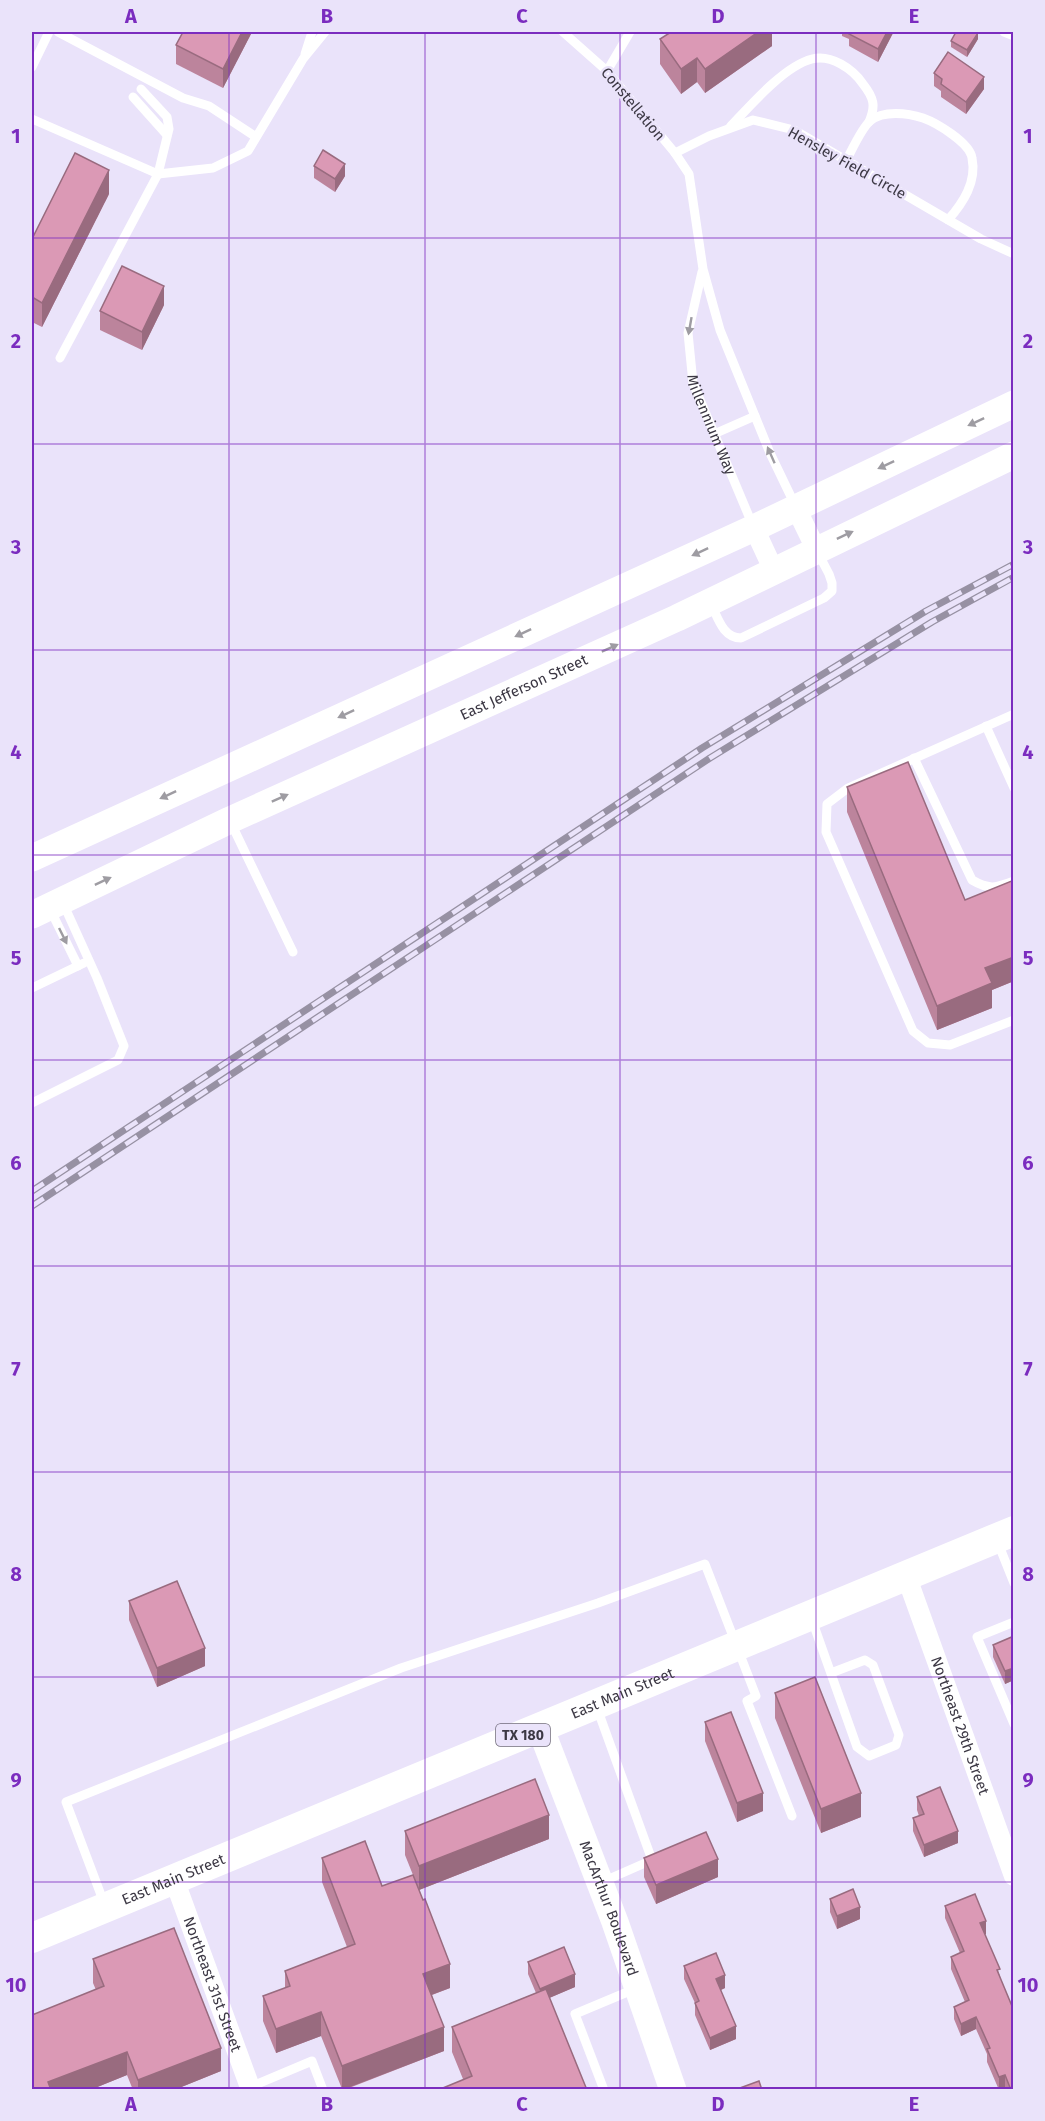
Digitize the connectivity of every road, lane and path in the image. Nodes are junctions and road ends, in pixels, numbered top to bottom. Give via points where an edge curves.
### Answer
1 (49, 32) edge
2 (57, 32) edge
3 (312, 32) edge
4 (325, 32) edge
5 (563, 32) edge
6 (630, 32) edge
7 (1004, 32) edge
8 (1014, 36) edge
9 (303, 59) junction
10 (32, 67) edge
11 (608, 71) junction
12 (141, 89) dead end
13 (133, 98) dead end
14 (32, 119) edge
15 (869, 122) junction
16 (728, 129) junction
17 (167, 135) junction
18 (256, 137) junction
19 (675, 153) junction
20 (846, 161) junction
21 (158, 174) junction
22 (948, 220) junction
23 (1014, 254) edge
24 (702, 269) junction
25 (60, 358) dead end
26 (1014, 404) edge
27 (755, 416) junction
28 (714, 434) junction
29 (1014, 455) edge
30 (796, 508) junction
31 (754, 528) junction
32 (816, 549) junction
33 (774, 571) junction
34 (710, 602) junction
35 (1014, 714) edge
36 (986, 726) junction
37 (914, 758) junction
38 (1014, 788) edge
39 (230, 820) junction
40 (32, 858) edge
41 (1014, 881) edge
42 (48, 907) edge
43 (292, 952) dead end
44 (88, 961) junction
45 (78, 966) junction
46 (32, 988) edge
47 (1014, 1020) edge
48 (32, 1103) edge
49 (1005, 1534) edge
50 (906, 1575) junction
51 (1014, 1583) edge
52 (810, 1615) junction
53 (1014, 1623) edge
54 (736, 1646) junction
55 (831, 1673) junction
56 (596, 1704) junction
57 (1014, 1724) edge
58 (540, 1727) junction
59 (792, 1816) dead end
60 (1014, 1876) edge
61 (174, 1879) junction
62 (599, 1883) junction
63 (106, 1908) junction
64 (32, 1938) edge
65 (638, 1988) junction
66 (251, 2088) edge
67 (323, 2090) edge
68 (604, 2090) edge
69 (673, 2090) edge

1 - 10 lane
2 - 18 lane via 183,98 209,106
3 - 9 lane
4 - 9 lane
5 - 11 lane, Constellation
6 - 11 lane
7 - 8 lane
9 - 18 lane
11 - 19 lane, Constellation
12 - 17 lane via 167,117
13 - 17 lane
14 - 21 lane
15 - 16 lane via 874,110 870,93 856,74 826,58 811,59 791,70 762,92
15 - 20 lane
15 - 22 lane via 880,115 924,118 958,138 972,156 973,179 961,206
16 - 19 lane, Hensley Field Circle
16 - 20 lane, Hensley Field Circle via 753,120 794,130
17 - 21 lane
18 - 21 lane via 248,151 213,168
19 - 24 lane, Millennium Way via 689,174
20 - 22 lane, Hensley Field Circle
21 - 25 lane
22 - 23 lane, Hensley Field Circle
24 - 27 lane, Millennium Way via 720,330
24 -> 28 lane, Millennium Way via 688,333 693,383
26 -> 30 main road
27 - 28 lane
30 -> 27 lane, Millennium Way
28 - 31 lane, Millennium Way
32 -> 29 main road, East Jefferson Street
30 - 31 main road
30 - 32 street, Millennium Way
31 - 33 street, Millennium Way
31 -> 40 main road
32 - 33 main road, East Jefferson Street
32 - 34 lane via 832,583 832,591 824,598 741,638 727,634
33 - 34 main road, East Jefferson Street
39 -> 34 main road, East Jefferson Street
35 - 36 lane
36 - 37 lane
36 - 38 lane
37 - 41 lane via 972,880 985,888
37 - 47 lane via 848,788 827,804 826,832 913,1031 928,1043 950,1045
42 -> 39 main road, East Jefferson Street
39 - 43 lane
42 - 44 lane
42 -> 45 lane
44 - 45 lane
44 - 48 lane via 124,1046 118,1060
45 - 46 lane
49 - 50 main road, East Main Street / TX 180
49 - 51 lane
50 - 52 main road, East Main Street / TX 180
50 - 60 street, Northeast 29th Street
52 - 54 main road, East Main Street / TX 180
52 - 55 lane
53 - 57 lane via 977,1637
54 - 56 main road, East Main Street / TX 180
54 - 59 lane via 756,1696 747,1701
54 - 63 lane via 705,1564 401,1668 66,1802
55 - 55 lane via 857,1748 869,1756 896,1745 899,1735 873,1665 865,1660
56 - 58 main road, East Main Street / TX 180
56 - 62 lane via 652,1860
58 - 61 main road, East Main Street / TX 180
58 - 62 main road, MacArthur Boulevard
61 - 63 main road, East Main Street / TX 180
61 - 66 street, Northeast 31st Street
62 - 65 main road, MacArthur Boulevard
63 - 64 main road, East Main Street / TX 180
65 - 68 lane via 575,2014
65 - 69 main road, MacArthur Boulevard
66 - 67 lane via 312,2061

